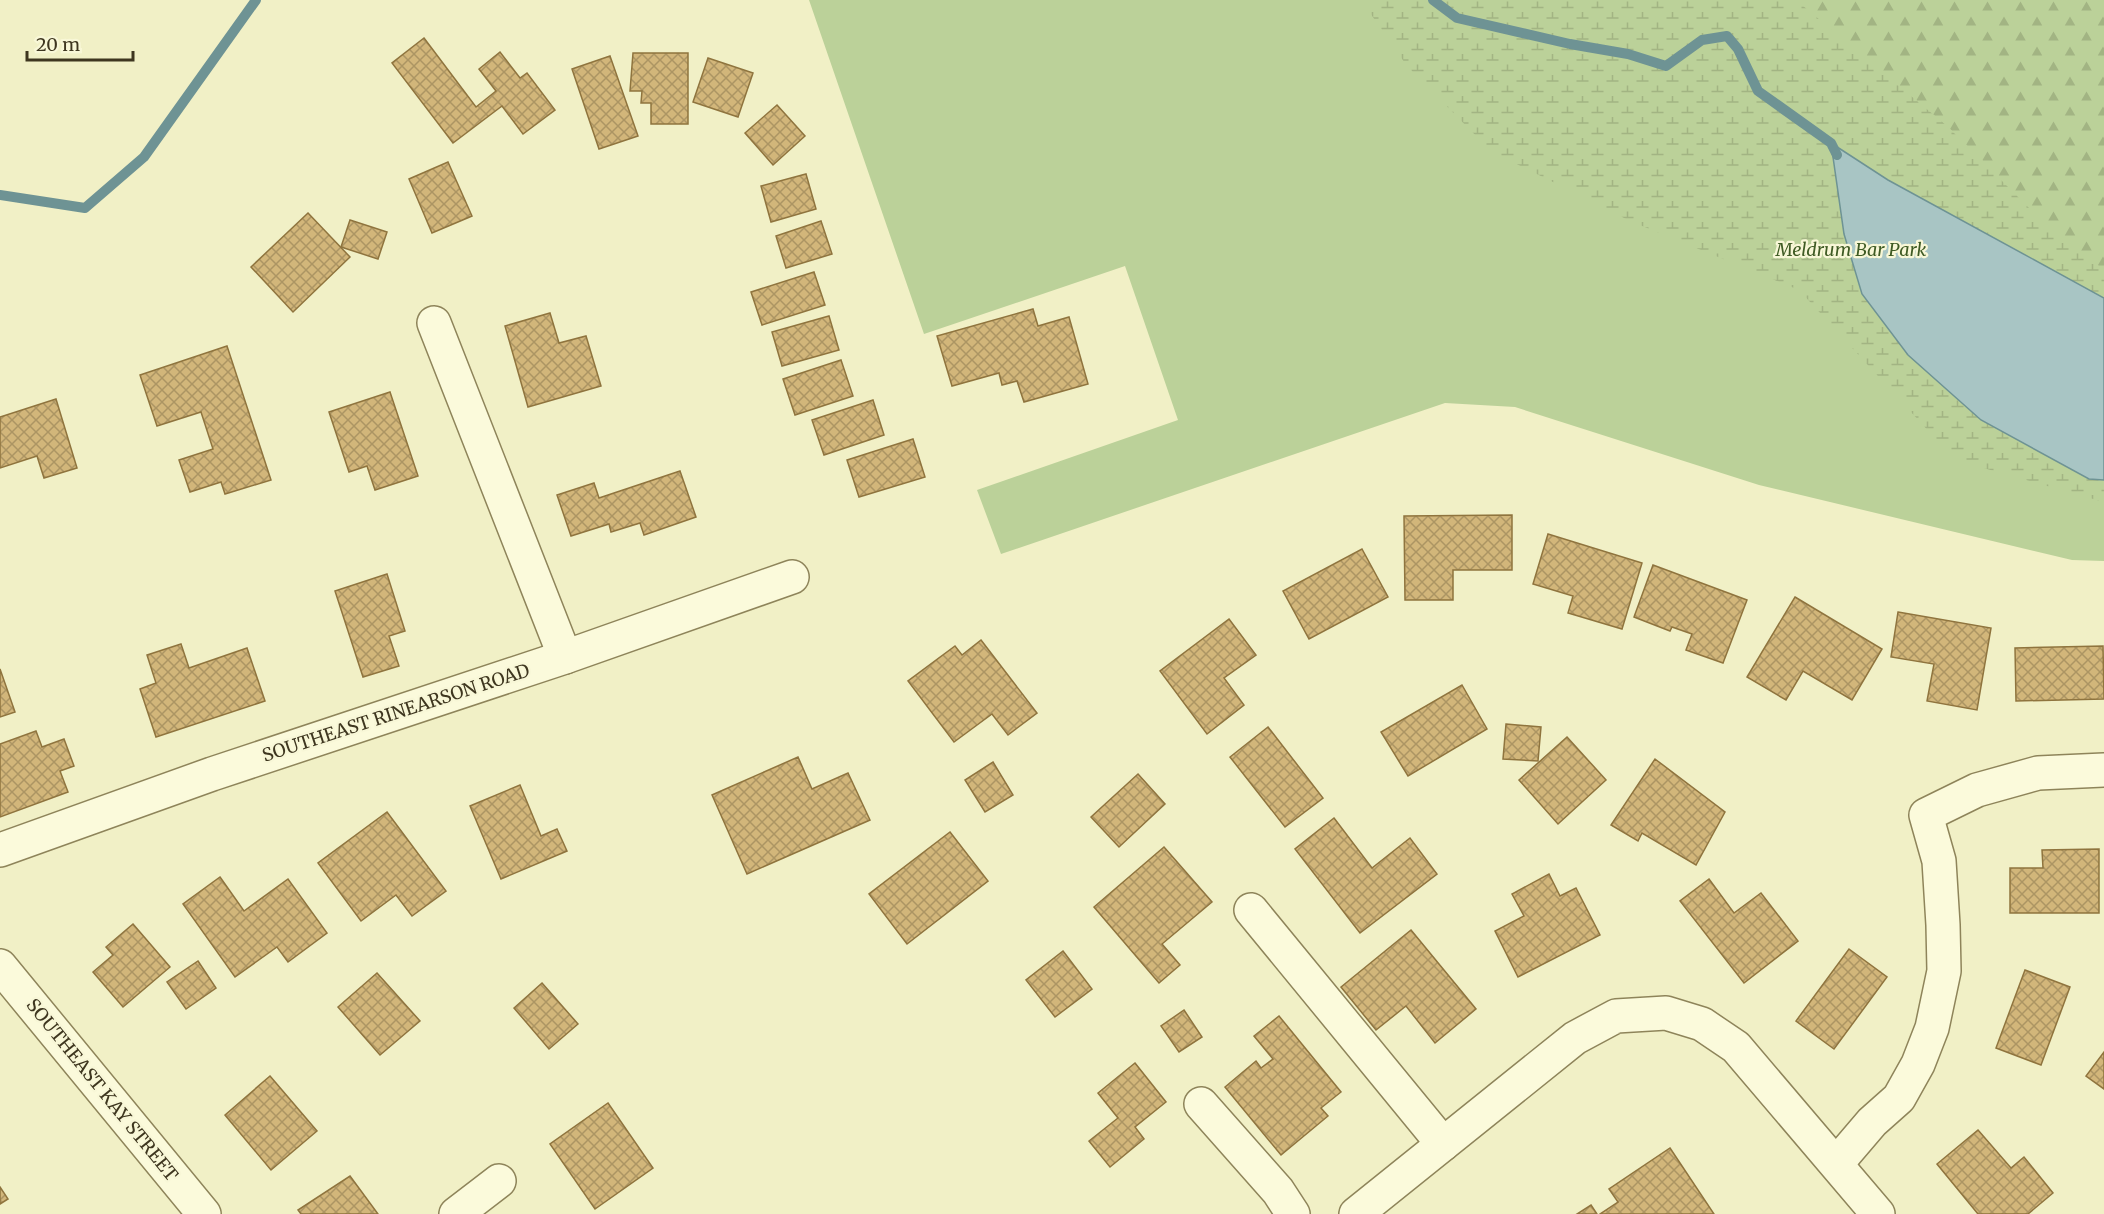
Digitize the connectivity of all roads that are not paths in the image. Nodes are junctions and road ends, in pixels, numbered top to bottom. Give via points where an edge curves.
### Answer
1 (434, 323) dead end
2 (792, 577) dead end
3 (565, 657) junction
4 (2104, 770) edge
5 (0, 850) edge
6 (1251, 910) dead end
7 (0, 966) edge
8 (1201, 1104) dead end
9 (1443, 1144) junction
10 (1837, 1163) junction
11 (499, 1181) dead end
12 (204, 1214) edge
13 (456, 1214) edge
14 (1293, 1214) edge
15 (1356, 1214) edge
16 (1878, 1214) edge

1 - 3 street
2 - 3 street, SOUTHEAST RINEARSON ROAD
3 - 5 street, SOUTHEAST RINEARSON ROAD via 212,774
4 - 10 street via 2038,773 1977,790 1926,815 1939,861 1943,925 1944,971 1932,1028 1899,1098
6 - 9 street
7 - 12 street, SOUTHEAST KAY STREET
8 - 14 street via 1278,1191
9 - 10 street via 1575,1038 1616,1016 1665,1013 1702,1024 1736,1047
9 - 15 street
10 - 16 street
11 - 13 street

